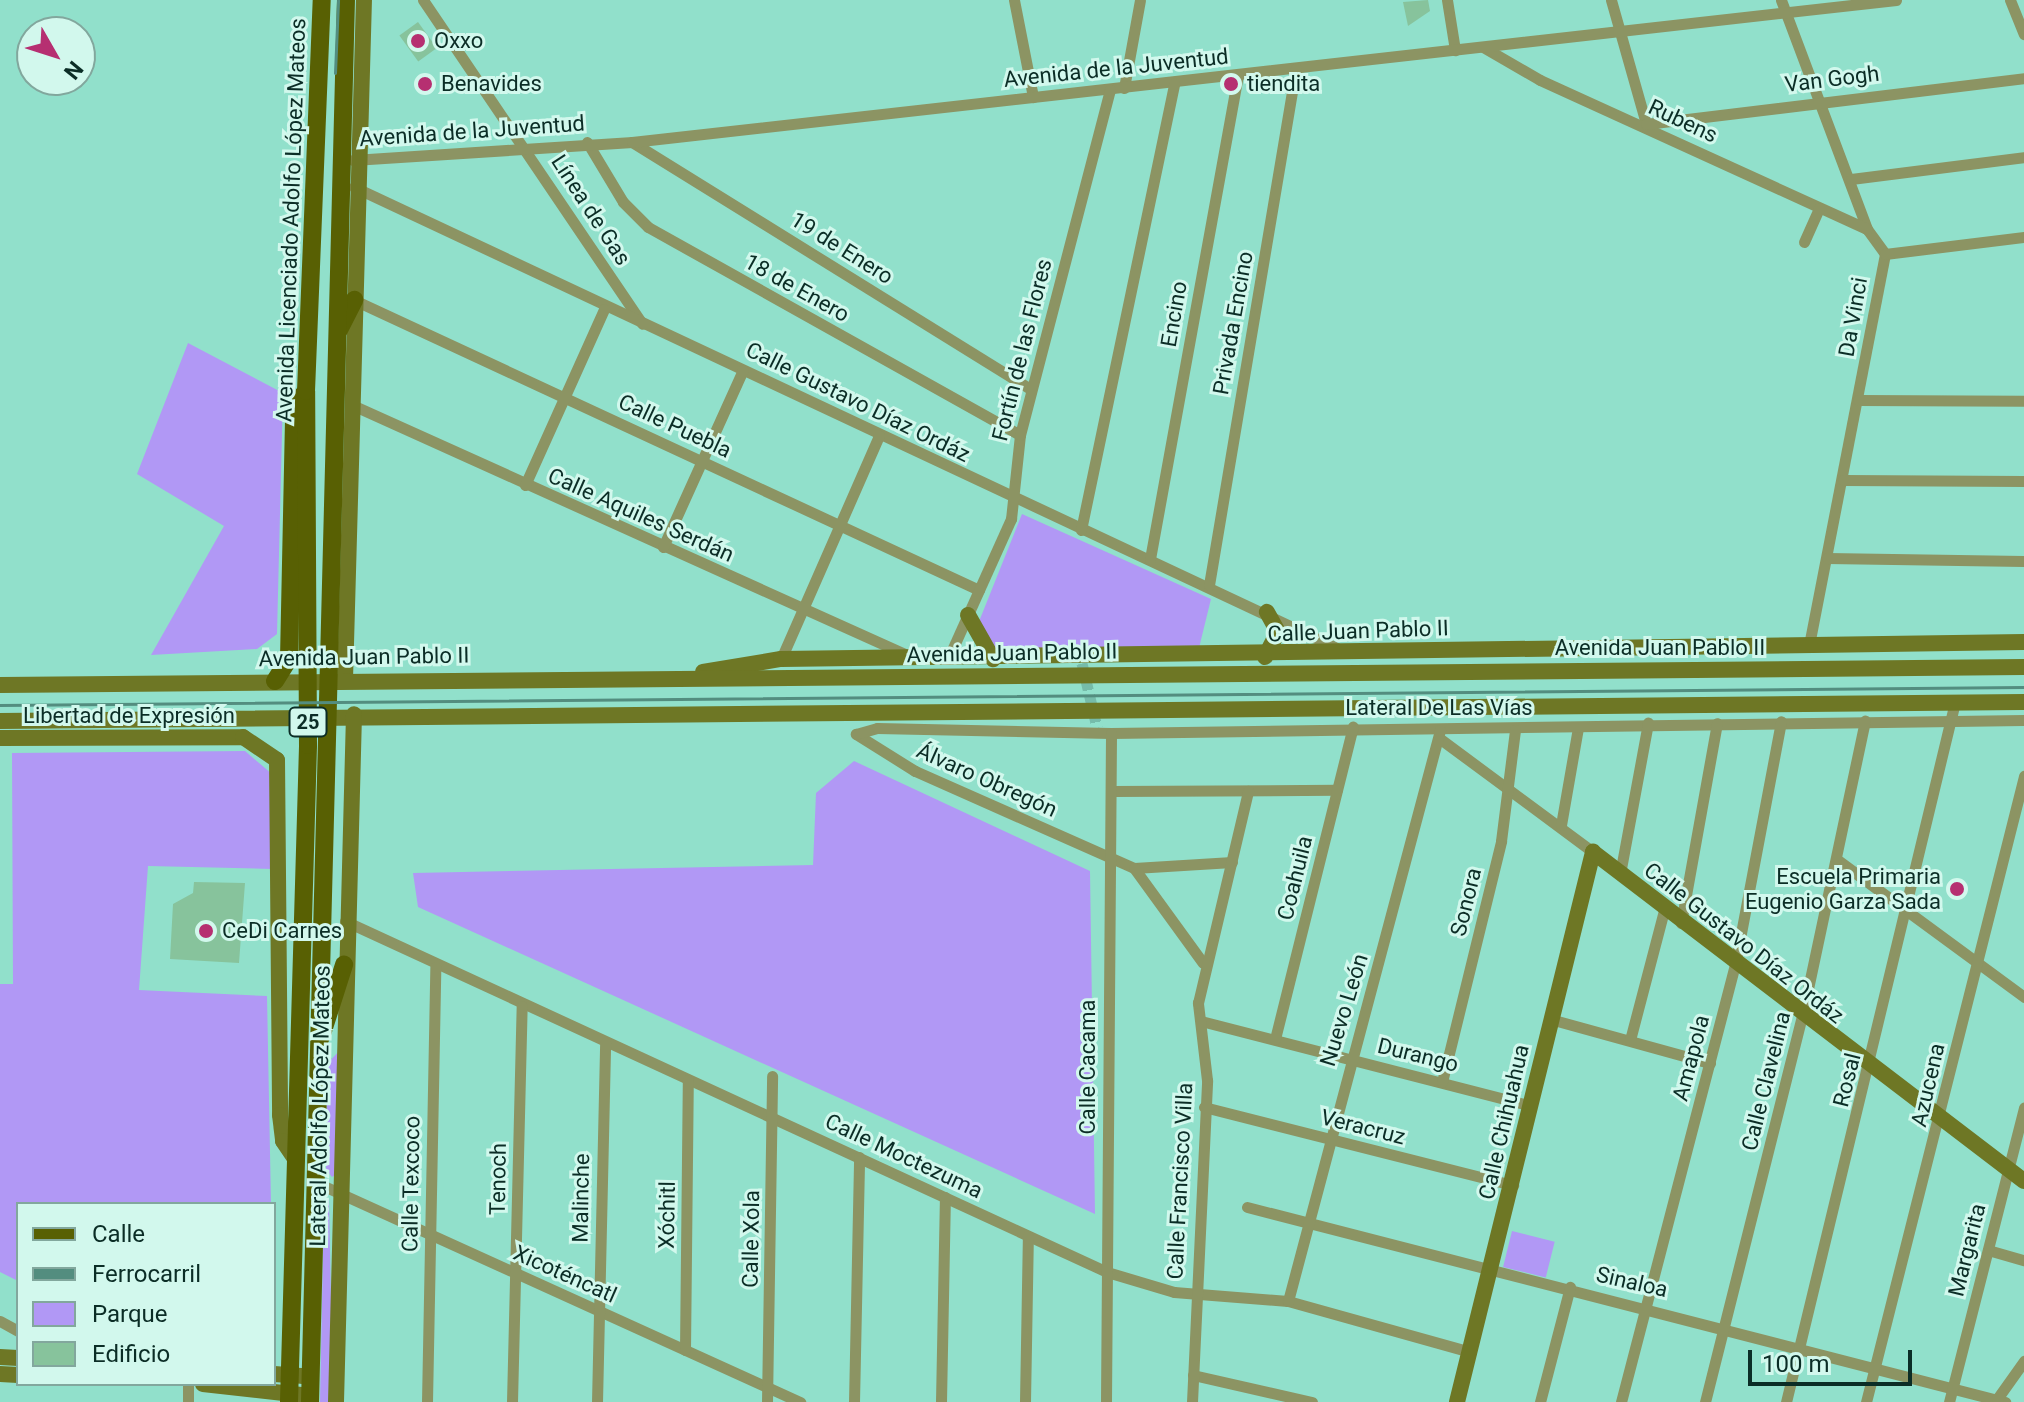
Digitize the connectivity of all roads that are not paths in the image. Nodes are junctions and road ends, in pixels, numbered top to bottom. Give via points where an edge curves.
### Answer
1 (322, 0) edge
2 (346, 0) edge
3 (364, 0) edge
4 (423, 0) edge
5 (1014, 0) edge
6 (1140, 0) edge
7 (1447, 0) edge
8 (1611, 0) edge
9 (1896, 0) edge
10 (2010, 0) edge
11 (1783, 6) edge
12 (1615, 31) junction
13 (2024, 34) edge
14 (1483, 47) junction
15 (1455, 50) junction
16 (1296, 68) junction
17 (1238, 76) junction
18 (2024, 78) edge
19 (1174, 84) junction
20 (1124, 88) junction
21 (1110, 90) junction
22 (1033, 97) junction
23 (1823, 99) junction
24 (1646, 124) junction
25 (587, 142) junction
26 (632, 142) junction
27 (525, 146) junction
28 (2024, 157) edge
29 (348, 160) junction
30 (1851, 179) junction
31 (355, 189) junction
32 (1819, 208) junction
33 (1867, 229) junction
34 (2024, 237) edge
35 (1804, 242) dead end
36 (1885, 254) junction
37 (354, 300) junction
38 (604, 309) junction
39 (643, 325) junction
40 (336, 336) junction
41 (743, 370) junction
42 (1031, 389) junction
43 (306, 391) junction
44 (565, 397) junction
45 (1858, 400) junction
46 (2024, 401) edge
47 (350, 404) junction
48 (1020, 435) junction
49 (879, 436) junction
50 (702, 461) junction
51 (1843, 480) junction
52 (2024, 481) edge
53 (525, 485) junction
54 (1015, 502) junction
55 (840, 524) junction
56 (1081, 530) junction
57 (663, 547) junction
58 (1827, 558) junction
59 (1150, 559) junction
60 (2024, 561) edge
61 (1209, 585) junction
62 (979, 590) junction
63 (800, 609) junction
64 (1267, 612) junction
65 (968, 615) junction
66 (2024, 642) edge
67 (1809, 645) junction
68 (290, 647) junction
69 (1777, 648) junction
70 (347, 650) junction
71 (1342, 651) junction
72 (1265, 657) junction
73 (781, 659) junction
74 (993, 659) junction
75 (917, 660) junction
76 (947, 660) junction
77 (2024, 667) edge
78 (1903, 669) junction
79 (695, 676) junction
80 (345, 679) junction
81 (275, 681) junction
82 (0, 685) edge
83 (2024, 702) edge
84 (1955, 711) junction
85 (354, 714) junction
86 (47, 720) junction
87 (2024, 720) edge
88 (0, 721) edge
89 (1781, 721) junction
90 (1865, 721) junction
91 (1648, 723) junction
92 (1717, 723) junction
93 (1353, 727) junction
94 (1578, 728) junction
95 (0, 729) edge
96 (1515, 730) junction
97 (1111, 733) junction
98 (856, 734) joint
99 (1439, 734) junction
100 (0, 738) edge
101 (2024, 776) edge
102 (1511, 786) junction
103 (1337, 790) junction
104 (1112, 791) junction
105 (1248, 791) junction
106 (2019, 822) edge
107 (1561, 825) junction
108 (1593, 852) junction
109 (1108, 854) junction
110 (1839, 861) junction
111 (1232, 862) junction
112 (1134, 868) junction
113 (1620, 874) junction
114 (1664, 910) junction
115 (1909, 910) junction
116 (345, 921) junction
117 (1681, 923) junction
118 (1977, 960) junction
119 (1203, 963) junction
120 (344, 965) junction
121 (1735, 965) junction
122 (435, 967) junction
123 (2024, 997) edge
124 (522, 1006) junction
125 (1802, 1017) junction
126 (1550, 1019) junction
127 (1201, 1021) junction
128 (1275, 1039) junction
129 (1630, 1040) junction
130 (605, 1043) junction
131 (315, 1059) junction
132 (1351, 1059) junction
133 (1710, 1063) junction
134 (1871, 1067) junction
135 (772, 1076) dead end
136 (688, 1080) junction
137 (1442, 1082) junction
138 (1531, 1106) junction
139 (1204, 1107) junction
140 (2024, 1107) edge
141 (773, 1118) junction
142 (1941, 1120) junction
143 (1329, 1139) junction
144 (859, 1157) junction
145 (296, 1160) junction
146 (2008, 1169) junction
147 (2024, 1181) edge
148 (315, 1182) junction
149 (1513, 1185) junction
150 (340, 1190) junction
151 (945, 1197) junction
152 (1247, 1207) dead end
153 (1310, 1220) junction
154 (431, 1233) junction
155 (1028, 1236) junction
156 (1988, 1250) junction
157 (2024, 1260) edge
158 (1492, 1268) junction
159 (1107, 1272) junction
160 (515, 1274) junction
161 (1570, 1287) junction
162 (1194, 1291) junction
163 (1288, 1301) junction
164 (1644, 1305) junction
165 (599, 1311) junction
166 (1725, 1325) junction
167 (1800, 1344) junction
168 (685, 1350) junction
169 (1471, 1352) junction
170 (2024, 1361) edge
171 (1875, 1365) junction
172 (282, 1374) edge
173 (1193, 1375) junction
174 (310, 1377) junction
175 (1954, 1384) junction
176 (215, 1386) edge
177 (768, 1388) junction
178 (289, 1398) edge
179 (310, 1399) edge
180 (2001, 1400) edge
181 (336, 1402) edge
182 (427, 1402) edge
183 (512, 1402) edge
184 (597, 1402) edge
185 (767, 1402) edge
186 (800, 1402) edge
187 (854, 1402) edge
188 (941, 1402) edge
189 (1025, 1402) edge
190 (1106, 1402) edge
191 (1192, 1402) edge
192 (1312, 1402) edge
193 (1457, 1402) edge
194 (1540, 1402) edge
195 (1621, 1402) edge
196 (1705, 1402) edge
197 (1786, 1402) edge
198 (1866, 1402) edge
199 (1949, 1402) edge

1 - 43 main road, Avenida Licenciado Adolfo López Mateos / 25
2 - 29 main road, Avenida Licenciado Adolfo López Mateos / 25
3 - 29 street
4 - 27 street, Línea de Gas
5 - 22 street
6 - 20 street
7 - 15 street
8 - 12 street
9 - 11 street, Avenida de la Juventud
10 - 13 street
11 - 12 street, Avenida de la Juventud
11 - 23 street, Da Vinci
12 - 14 street, Avenida de la Juventud
12 - 24 street
14 - 15 street, Avenida de la Juventud
14 - 24 street, Rubens via 1540,80
15 - 16 street, Avenida de la Juventud
16 - 17 street, Avenida de la Juventud
16 - 61 street, Privada Encino
17 - 19 street, Avenida de la Juventud
17 - 59 street, Encino
18 - 23 street, Van Gogh
19 - 20 street, Avenida de la Juventud
19 - 56 street
20 - 21 street, Avenida de la Juventud
21 - 22 street, Avenida de la Juventud
21 - 42 street, Fortín de las Flores
22 - 26 street, Avenida de la Juventud
23 - 24 street, Van Gogh
23 - 30 street, Da Vinci
24 - 32 street, Rubens
25 - 26 street, Avenida de la Juventud
25 - 27 street, Avenida de la Juventud
25 - 48 street, 18 de Enero via 623,202 660,235
26 - 42 street, 19 de Enero
27 - 29 street, Avenida de la Juventud
27 - 39 street, Línea de Gas
28 - 30 street
29 - 31 street
29 - 40 main road, Avenida Licenciado Adolfo López Mateos / 25
30 - 33 street, Da Vinci
31 - 37 street
31 - 38 street, Calle Gustavo Díaz Ordáz
32 - 33 street, Rubens
32 - 35 street
33 - 36 street, Da Vinci
34 - 36 street
36 - 45 street, Da Vinci
37 - 40 main road
37 - 44 street, Calle Puebla
37 - 47 street
38 - 39 street, Calle Gustavo Díaz Ordáz
38 - 44 street
39 - 41 street, Calle Gustavo Díaz Ordáz
40 - 131 main road, Avenida Licenciado Adolfo López Mateos / 25
41 - 49 street, Calle Gustavo Díaz Ordáz
41 - 50 street
42 - 48 street, Fortín de las Flores
43 - 68 main road via 294,419
43 - 145 main road, Avenida Licenciado Adolfo López Mateos / 25 via 310,461
44 - 50 street, Calle Puebla
44 - 53 street
45 - 46 street
45 - 51 street, Da Vinci
47 - 53 street, Calle Aquiles Serdán
47 - 70 street
48 - 54 street, Fortín de las Flores
49 - 54 street, Calle Gustavo Díaz Ordáz
49 - 55 street
50 - 55 street, Calle Puebla
50 - 57 street
51 - 52 street
51 - 58 street, Da Vinci
53 - 57 street, Calle Aquiles Serdán
54 - 56 street, Calle Gustavo Díaz Ordáz
54 - 62 street, Fortín de las Flores
55 - 62 street, Calle Puebla
55 - 63 street
56 - 59 street, Calle Gustavo Díaz Ordáz
57 - 63 street, Calle Aquiles Serdán
58 - 60 street
58 - 67 street, Da Vinci
59 - 61 street, Calle Gustavo Díaz Ordáz
61 - 64 street, Calle Gustavo Díaz Ordáz
62 - 65 street, Fortín de las Flores
63 - 73 street
63 - 75 street, Calle Aquiles Serdán
64 - 71 street, Calle Gustavo Díaz Ordáz
64 - 72 street via 1278,632
65 - 74 street
65 - 76 street, Fortín de las Flores
66 - 67 street, Calle Juan Pablo II
67 - 69 street, Calle Juan Pablo II
68 - 70 street via 318,662
68 - 81 main road
69 - 71 street, Calle Juan Pablo II
69 - 78 street
70 - 80 street
71 - 72 street, Calle Juan Pablo II
72 - 74 street, Calle Juan Pablo II
73 - 75 street, Calle Juan Pablo II
73 - 79 street, Calle Juan Pablo II
74 - 76 street, Calle Juan Pablo II
75 - 76 street, Calle Juan Pablo II
77 - 78 street, Avenida Juan Pablo II
78 - 79 street, Avenida Juan Pablo II
79 - 80 street, Avenida Juan Pablo II
80 - 81 street, Avenida Juan Pablo II
81 - 82 street, Avenida Juan Pablo II
83 - 84 street
84 - 85 street
84 - 87 street, Lateral De Las Vías
84 - 90 street, Lateral De Las Vías
84 - 115 street, Rosal
85 - 86 street
85 - 116 street, Lateral Adolfo López Mateos
86 - 88 street
86 - 95 street
89 - 90 street, Lateral De Las Vías
89 - 92 street, Lateral De Las Vías
89 - 121 street, Amapola
90 - 110 street, Calle Clavelina
91 - 92 street, Lateral De Las Vías
91 - 94 street, Lateral De Las Vías
91 - 113 street
92 - 117 street
93 - 97 street, Lateral De Las Vías
93 - 99 street, Lateral De Las Vías
93 - 103 street, Coahuila
94 - 96 street, Lateral De Las Vías
94 - 107 street
96 - 99 street, Lateral De Las Vías
96 - 102 street, Sonora
97 - 98 street, Lateral De Las Vías via 877,728
97 - 104 street, Calle Cacama
98 - 109 street, Álvaro Obregón via 915,771
99 - 102 street, Calle Gustavo Díaz Ordáz
99 - 132 street, Nuevo León
100 - 145 street, Libertad de Expresión via 243,737 277,760 281,1124
101 - 106 street, Azucena
102 - 107 street, Calle Gustavo Díaz Ordáz
102 - 137 street, Sonora
103 - 105 street
103 - 128 street, Coahuila
104 - 105 street
104 - 109 street, Calle Cacama
105 - 111 street, Calle Francisco Villa
106 - 118 street, Azucena
107 - 108 street, Calle Gustavo Díaz Ordáz
108 - 113 street, Calle Gustavo Díaz Ordáz
108 - 126 street, Calle Chihuahua
109 - 112 street, Álvaro Obregón
109 - 159 street, Calle Cacama
110 - 115 street
110 - 125 street, Calle Clavelina
111 - 112 street
111 - 119 street, Calle Francisco Villa
112 - 119 street
113 - 114 street, Calle Gustavo Díaz Ordáz
114 - 117 street, Calle Gustavo Díaz Ordáz
114 - 129 street
115 - 118 street
115 - 134 street, Rosal
116 - 120 street, Lateral Adolfo López Mateos
116 - 122 street, Calle Moctezuma
117 - 121 street, Calle Gustavo Díaz Ordáz
118 - 123 street
118 - 142 street, Azucena
119 - 127 street, Calle Francisco Villa
120 - 131 main road
120 - 150 street, Lateral Adolfo López Mateos
121 - 125 street, Calle Gustavo Díaz Ordáz
121 - 133 street, Amapola
122 - 124 street, Calle Moctezuma
122 - 154 street, Calle Texcoco
124 - 130 street, Calle Moctezuma
124 - 160 street, Tenoch
125 - 134 street, Calle Gustavo Díaz Ordáz
125 - 166 street, Calle Clavelina
126 - 129 street
126 - 138 street, Calle Chihuahua
127 - 128 street, Durango
127 - 139 street, Calle Francisco Villa
128 - 132 street, Durango
129 - 133 street
130 - 136 street, Calle Moctezuma
130 - 165 street, Malinche
131 - 148 main road, Avenida Licenciado Adolfo López Mateos / 25
132 - 137 street, Durango
132 - 143 street, Nuevo León
133 - 164 street, Amapola
134 - 142 street, Calle Gustavo Díaz Ordáz
134 - 167 street, Rosal
135 - 141 street, Calle Xola
136 - 141 street, Calle Moctezuma
136 - 168 street, Xóchitl
137 - 138 street, Durango
138 - 149 street, Calle Chihuahua
139 - 143 street, Veracruz
139 - 162 street, Calle Francisco Villa
140 - 146 street, Margarita
141 - 144 street, Calle Moctezuma
141 - 177 street, Calle Xola
142 - 146 street, Calle Gustavo Díaz Ordáz
142 - 171 street, Azucena
143 - 149 street, Veracruz
143 - 153 street, Nuevo León
144 - 151 street, Calle Moctezuma
144 - 187 street
145 - 172 main road, Avenida Licenciado Adolfo López Mateos / 25
146 - 147 street, Calle Gustavo Díaz Ordáz
146 - 156 street, Margarita
148 - 150 street, Xicoténcatl
148 - 174 main road, Avenida Licenciado Adolfo López Mateos / 25
149 - 158 street, Calle Chihuahua
150 - 154 street, Xicoténcatl
150 - 181 street, Lateral Adolfo López Mateos
151 - 155 street, Calle Moctezuma
151 - 188 street
152 - 153 street, Sinaloa
153 - 158 street, Sinaloa
153 - 163 street, Nuevo León
154 - 160 street, Xicoténcatl
154 - 182 street, Calle Texcoco
155 - 159 street, Calle Moctezuma
155 - 189 street
156 - 157 street
156 - 175 street, Margarita
158 - 161 street, Sinaloa
158 - 169 street, Calle Chihuahua
159 - 162 street, Calle Moctezuma
159 - 190 street, Calle Cacama
160 - 165 street, Xicoténcatl
160 - 183 street, Tenoch
161 - 164 street, Sinaloa
161 - 194 street
162 - 163 street, Calle Moctezuma
162 - 173 street, Calle Francisco Villa
163 - 169 street, Calle Moctezuma
164 - 166 street, Sinaloa
164 - 195 street, Amapola
165 - 168 street, Xicoténcatl
165 - 184 street, Malinche
166 - 167 street, Sinaloa
166 - 196 street, Calle Clavelina
167 - 171 street, Sinaloa
167 - 197 street, Rosal
168 - 177 street, Xicoténcatl
169 - 193 street, Calle Chihuahua
170 - 180 street
171 - 175 street, Sinaloa
171 - 198 street, Azucena
172 - 174 street
172 - 178 main road, Avenida Licenciado Adolfo López Mateos / 25
173 - 191 street, Calle Francisco Villa
173 - 192 street
174 - 179 main road, Avenida Licenciado Adolfo López Mateos / 25
175 - 180 street, Sinaloa
175 - 199 street, Margarita
176 - 178 street
177 - 185 street, Calle Xola
177 - 186 street, Xicoténcatl
178 - 179 street

